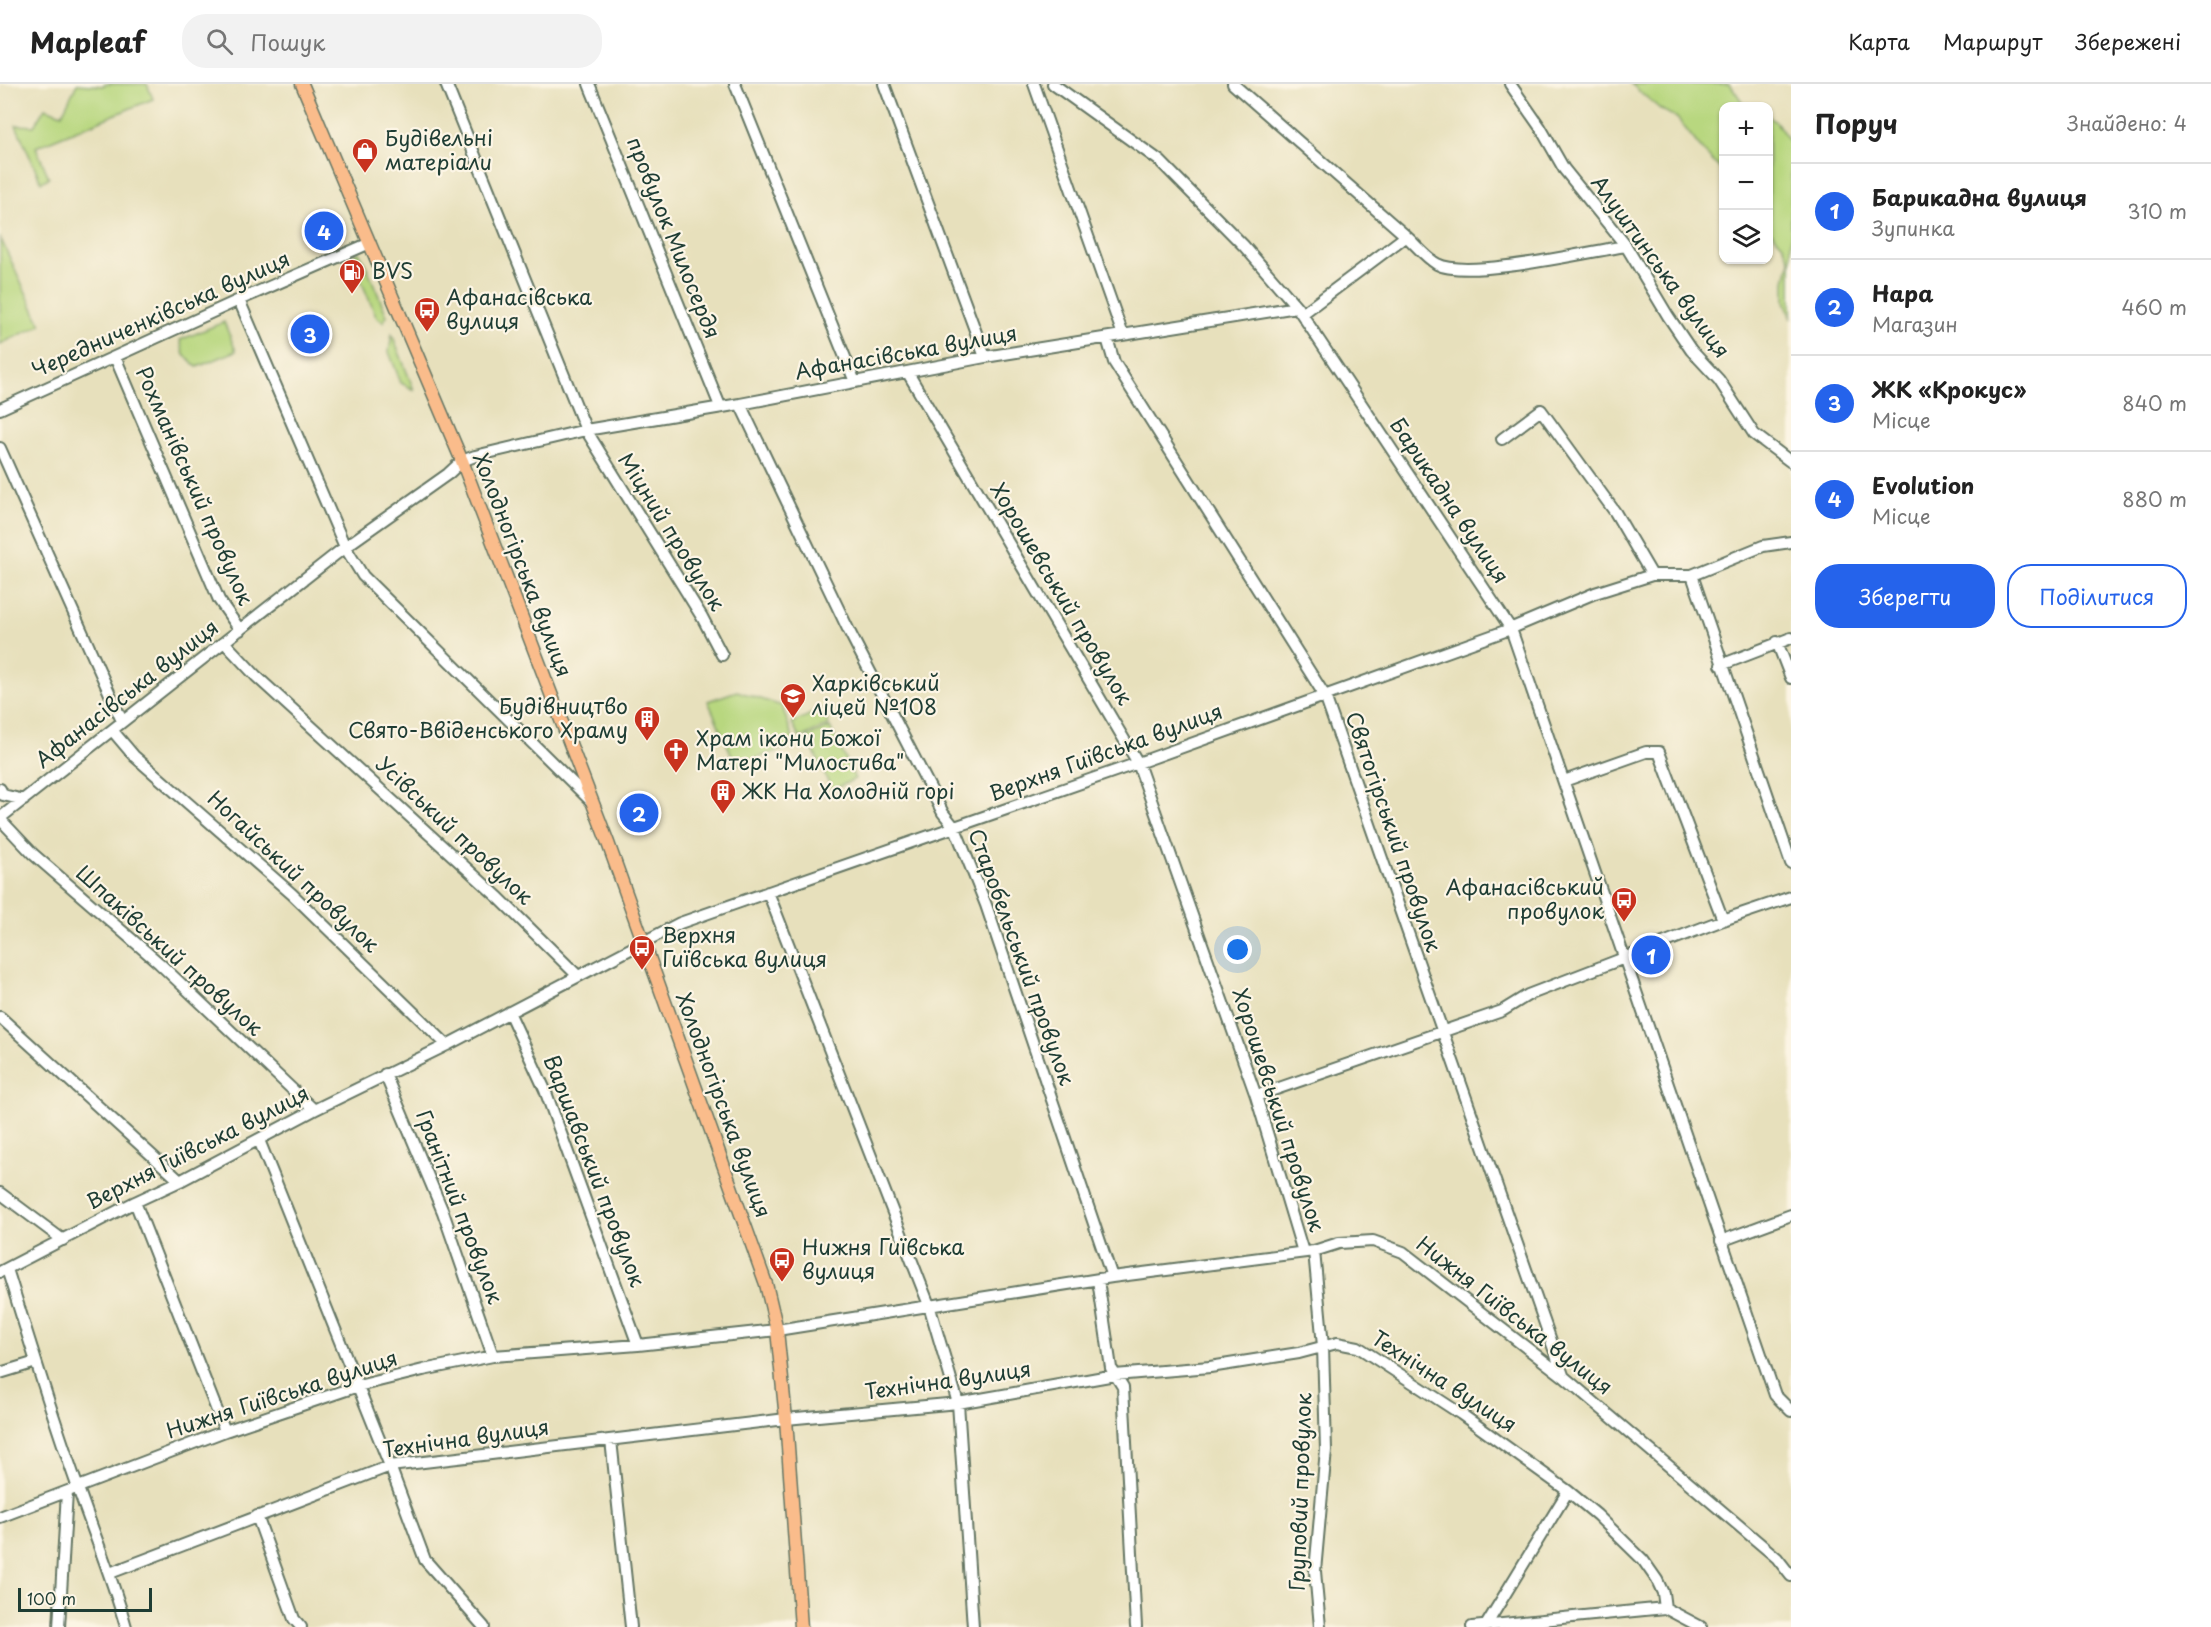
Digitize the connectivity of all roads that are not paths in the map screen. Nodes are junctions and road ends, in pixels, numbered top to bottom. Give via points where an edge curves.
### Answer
1 (302, 84) edge
2 (446, 84) edge
3 (589, 84) edge
4 (735, 84) edge
5 (884, 84) edge
6 (1034, 84) edge
7 (1053, 84) edge
8 (1233, 84) edge
9 (1510, 84) edge
10 (1406, 236) junction
11 (370, 243) junction
12 (1626, 246) junction
13 (240, 300) junction
14 (1299, 310) junction
15 (1123, 335) junction
16 (1107, 338) junction
17 (115, 357) junction
18 (985, 357) junction
19 (908, 373) junction
20 (855, 382) junction
21 (740, 404) junction
22 (720, 406) junction
23 (0, 409) edge
24 (586, 430) junction
25 (1502, 439) dead end
26 (0, 448) edge
27 (462, 461) junction
28 (1791, 462) edge
29 (1791, 542) edge
30 (345, 547) junction
31 (1652, 575) junction
32 (1692, 575) junction
33 (1511, 629) junction
34 (240, 630) junction
35 (1791, 638) edge
36 (1777, 642) junction
37 (225, 644) junction
38 (722, 655) dead end
39 (1722, 664) junction
40 (1791, 678) edge
41 (1325, 696) junction
42 (122, 722) junction
43 (112, 730) junction
44 (1138, 763) junction
45 (1564, 781) junction
46 (1, 792) edge
47 (24, 800) junction
48 (593, 803) junction
49 (0, 817) edge
50 (955, 828) junction
51 (1791, 863) edge
52 (768, 892) junction
53 (1791, 897) edge
54 (1723, 920) junction
55 (644, 940) junction
56 (1626, 958) junction
57 (577, 975) junction
58 (509, 1012) junction
59 (0, 1017) edge
60 (1441, 1032) junction
61 (447, 1045) junction
62 (385, 1074) junction
63 (1256, 1096) junction
64 (314, 1110) junction
65 (259, 1140) junction
66 (180, 1181) junction
67 (0, 1193) edge
68 (135, 1202) junction
69 (1791, 1215) edge
70 (63, 1240) junction
71 (1721, 1241) junction
72 (1308, 1252) junction
73 (4, 1271) edge
74 (1112, 1277) junction
75 (1098, 1280) junction
76 (929, 1305) junction
77 (777, 1330) junction
78 (638, 1345) junction
79 (1323, 1346) junction
80 (493, 1356) junction
81 (36, 1362) junction
82 (0, 1373) edge
83 (1115, 1375) junction
84 (1563, 1376) junction
85 (358, 1386) junction
86 (958, 1403) junction
87 (1791, 1411) edge
88 (786, 1419) junction
89 (225, 1431) junction
90 (611, 1440) junction
91 (390, 1466) junction
92 (78, 1488) junction
93 (1568, 1491) junction
94 (67, 1492) junction
95 (256, 1516) junction
96 (0, 1517) edge
97 (110, 1573) junction
98 (1791, 1576) edge
99 (1665, 1608) junction
100 (1485, 1626) edge
101 (58, 1627) edge
102 (126, 1627) edge
103 (301, 1627) edge
104 (484, 1627) edge
105 (631, 1627) edge
106 (801, 1627) edge
107 (973, 1627) edge
108 (1136, 1627) edge
109 (1320, 1627) edge
110 (1472, 1627) edge
111 (1701, 1627) edge

1 - 11 main road, Холодногірська вулиця
2 - 24 street, Міцний провулок
3 - 22 street, провулок Милосердя
4 - 20 street
5 - 18 street
6 - 15 street
7 - 14 street, Барикадна вулиця via 1160,161 1244,246
8 - 10 street
9 - 12 street, Алуштинська вулиця via 1564,169
10 - 12 street via 1437,264 1457,269 1494,268
10 - 14 street, Афанасівська вулиця
11 - 13 street, Чередниченківська вулиця
11 - 27 main road, Холодногірська вулиця
12 - 28 street, Алуштинська вулиця via 1691,350 1719,380 1754,434
13 - 17 street, Чередниченківська вулиця
13 - 30 street
14 - 15 street, Афанасівська вулиця
14 - 33 street, Барикадна вулиця
15 - 16 street, Афанасівська вулиця
16 - 18 street, Афанасівська вулиця
16 - 41 street, Святогірський провулок via 1114,362
17 - 23 street, Чередниченківська вулиця
17 - 34 street, Рохманівський провулок via 219,600
18 - 19 street, Афанасівська вулиця
19 - 20 street, Афанасівська вулиця
19 - 44 street, Хорошевський провулок
20 - 21 street, Афанасівська вулиця
21 - 22 street, Афанасівська вулиця
21 - 50 street, Старобельський провулок via 849,631 943,813
22 - 24 street, Афанасівська вулиця
24 - 27 street, Афанасівська вулиця
24 - 38 street, Міцний провулок
25 - 31 street via 1541,410 1615,512
26 - 42 street
27 - 30 street, Афанасівська вулиця
27 - 48 main road, Холодногірська вулиця
29 - 32 street, Верхня Гиївська вулиця via 1763,546
30 - 34 street, Афанасівська вулиця
30 - 48 street via 363,576
31 - 32 street, Верхня Гиївська вулиця
31 - 33 street, Верхня Гиївська вулиця via 1595,593
32 - 39 street
33 - 41 street, Верхня Гиївська вулиця
33 - 45 street, Барикадна вулиця
34 - 37 street, Афанасівська вулиця
35 - 36 street
36 - 39 street
36 - 40 street
37 - 42 street, Афанасівська вулиця
37 - 57 street, Усівський провулок
39 - 51 street
41 - 44 street, Верхня Гиївська вулиця
41 - 60 street, Святогірський провулок
42 - 43 street, Афанасівська вулиця
43 - 47 street, Афанасівська вулиця
43 - 61 street, Ногайський провулок via 134,756 292,894
44 - 50 street, Верхня Гиївська вулиця
44 - 63 street, Хорошевський провулок
45 - 54 street via 1646,752 1659,752
45 - 56 street, Барикадна вулиця
46 - 47 street
46 - 49 street
47 - 49 street, Афанасівська вулиця
48 - 55 main road, Холодногірська вулиця
49 - 64 street, Шпаківський провулок via 48,868 159,963
50 - 52 street, Верхня Гиївська вулиця
50 - 74 street, Старобельський провулок via 986,905
52 - 55 street, Верхня Гиївська вулиця
52 - 76 street
53 - 54 street
54 - 56 street
55 - 57 street, Верхня Гиївська вулиця
55 - 77 main road, Холодногірська вулиця via 766,1284
56 - 60 street via 1528,995 1502,1011
56 - 71 street, Барикадна вулиця
57 - 58 street, Верхня Гиївська вулиця
58 - 61 street, Верхня Гиївська вулиця
58 - 78 street, Варшавський провулок via 545,1090
59 - 66 street
60 - 63 street
60 - 84 street, Святогірський провулок
61 - 62 street, Верхня Гиївська вулиця
62 - 64 street, Верхня Гиївська вулиця
62 - 80 street, Гранітний провулок via 443,1212
63 - 72 street, Хорошевський провулок
64 - 65 street, Верхня Гиївська вулиця
65 - 66 street, Верхня Гиївська вулиця
65 - 85 street
66 - 68 street, Верхня Гиївська вулиця
67 - 70 street
68 - 70 street, Верхня Гиївська вулиця
68 - 89 street
69 - 71 street
70 - 73 street, Верхня Гиївська вулиця
71 - 87 street, Барикадна вулиця via 1775,1395
72 - 74 street, Нижня Гиївська вулиця
72 - 79 street, Груповий провулок
72 - 84 street, Нижня Гиївська вулиця via 1339,1243 1373,1241 1403,1252
73 - 81 street
74 - 75 street, Нижня Гиївська вулиця
75 - 76 street, Нижня Гиївська вулиця
75 - 83 street
76 - 77 street, Нижня Гиївська вулиця
76 - 86 street
77 - 78 street, Нижня Гиївська вулиця
77 - 88 main road, Холодногірська вулиця
78 - 80 street, Нижня Гиївська вулиця
79 - 83 street, Технічна вулиця via 1210,1367
79 - 93 street, Технічна вулиця via 1337,1342 1358,1347
79 - 109 street, Груповий провулок via 1326,1450 1315,1571
80 - 85 street, Нижня Гиївська вулиця
81 - 82 street
81 - 92 street
83 - 86 street, Технічна вулиця
83 - 108 street via 1123,1387
84 - 98 street, Нижня Гиївська вулиця via 1777,1558
85 - 89 street, Нижня Гиївська вулиця
85 - 91 street
86 - 88 street, Технічна вулиця
86 - 107 street
88 - 90 street, Технічна вулиця
88 - 106 main road, Холодногірська вулиця
89 - 92 street, Нижня Гиївська вулиця
90 - 91 street, Технічна вулиця
90 - 105 street
91 - 95 street, Технічна вулиця
91 - 104 street via 425,1560
92 - 94 street, Нижня Гиївська вулиця
92 - 97 street
93 - 99 street, Технічна вулиця via 1643,1560 1663,1593
93 - 100 street
94 - 96 street, Нижня Гиївська вулиця
94 - 101 street
95 - 97 street, Технічна вулиця
95 - 103 street via 294,1619
97 - 102 street
99 - 100 street
99 - 111 street
100 - 110 street

